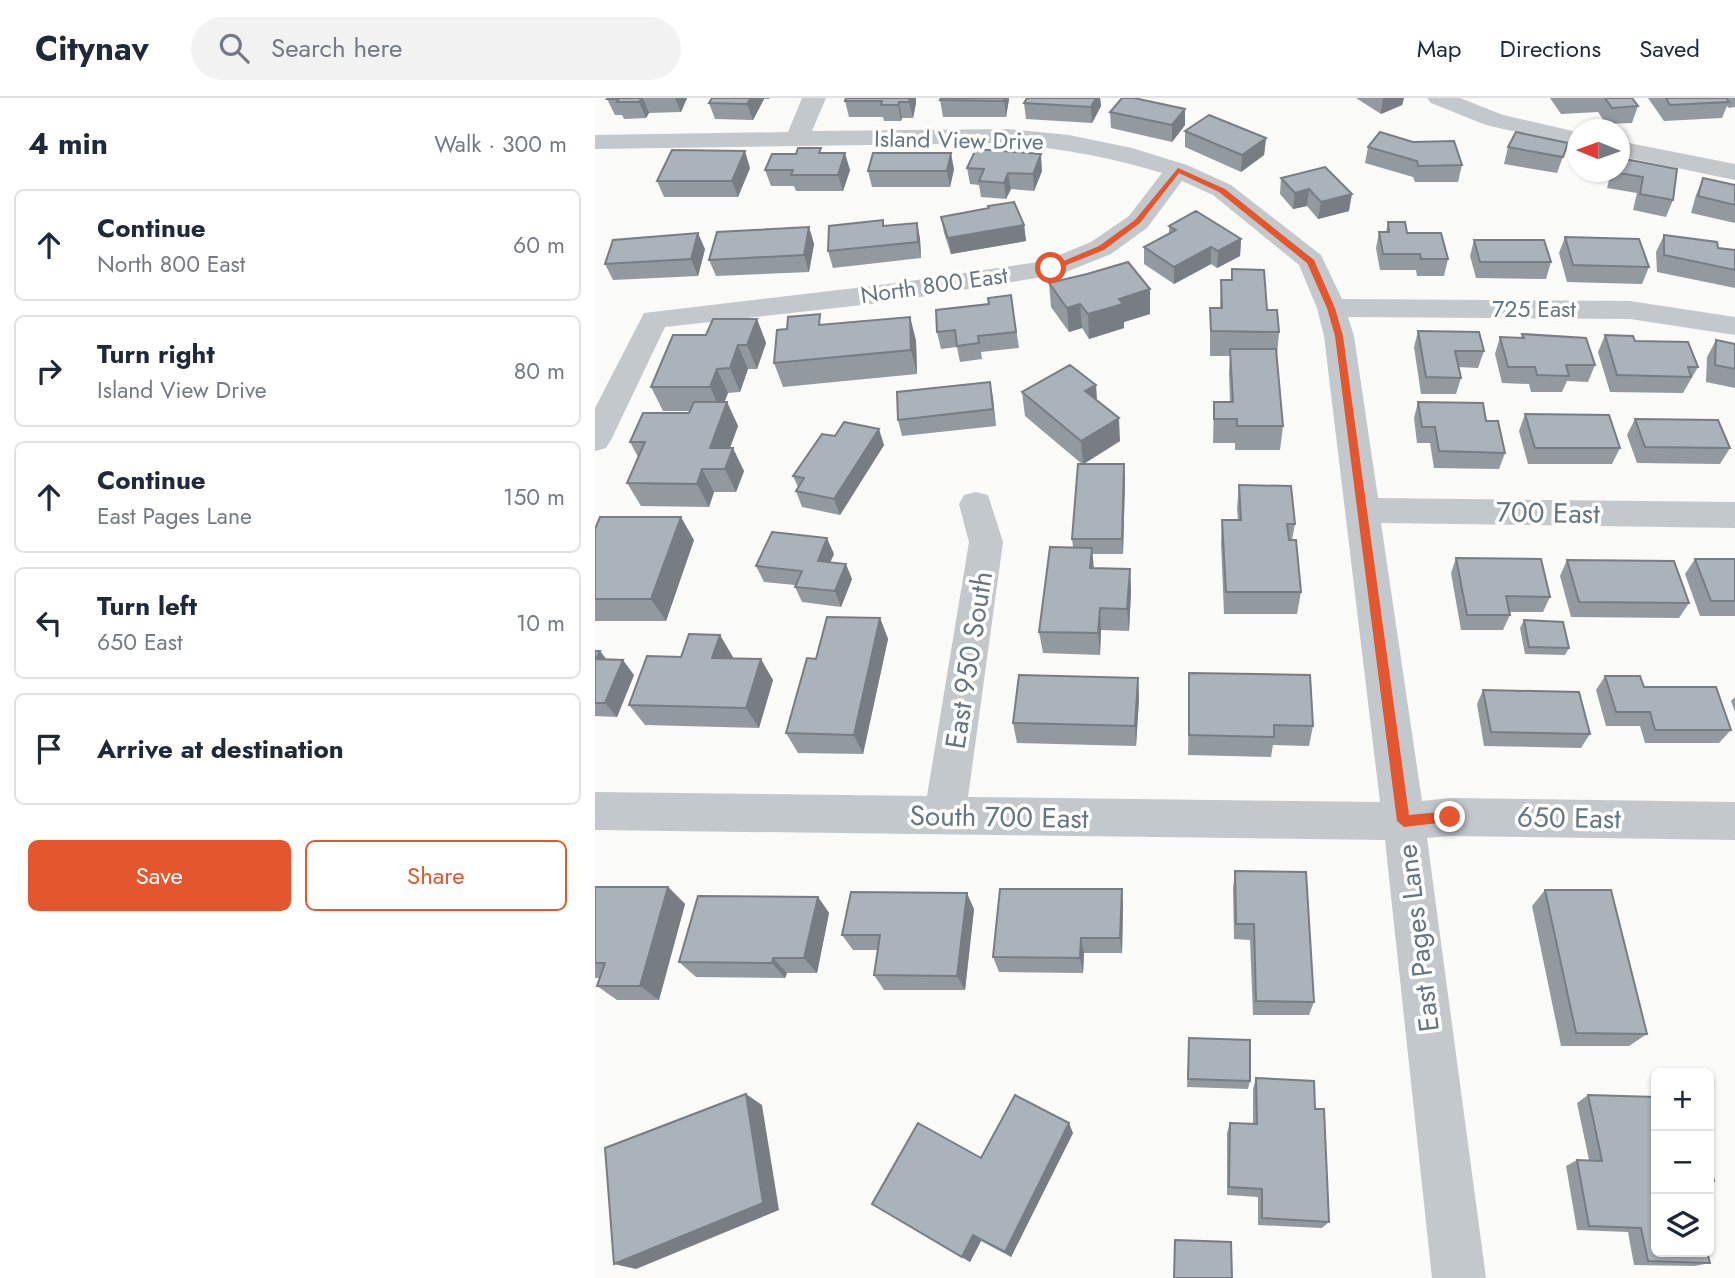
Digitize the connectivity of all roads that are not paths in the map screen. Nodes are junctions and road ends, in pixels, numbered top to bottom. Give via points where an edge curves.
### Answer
1 (814, 98) edge
2 (1439, 98) edge
3 (1471, 103) edge
4 (1567, 137) edge
5 (797, 139) junction
6 (595, 142) edge
7 (1630, 150) edge
8 (1178, 170) junction
9 (1735, 172) edge
10 (1331, 308) junction
11 (1735, 326) edge
12 (595, 440) edge
13 (976, 503) dead end
14 (1362, 510) junction
15 (1735, 515) edge
16 (595, 811) edge
17 (945, 816) junction
18 (1404, 821) junction
19 (1735, 821) edge
20 (1458, 1278) edge

1 - 5 street
2 - 3 street
3 - 4 street via 1514,125
5 - 6 street, Island View Drive
5 - 8 street, Island View Drive via 1007,136 1069,142
7 - 9 street
8 - 10 street, Island View Drive via 1222,190 1311,261
8 - 12 street, North 800 East via 1138,222 1101,248 1051,268 889,293 654,318
10 - 11 street, 725 East via 1630,310
10 - 14 street, East Pages Lane via 1339,336
13 - 17 street, East 950 South via 986,542
14 - 15 street, 700 East
14 - 18 street, East Pages Lane
16 - 17 street, South 700 East
17 - 18 street, South 700 East
18 - 19 street, 650 East via 1450,817
18 - 20 street, East Pages Lane

